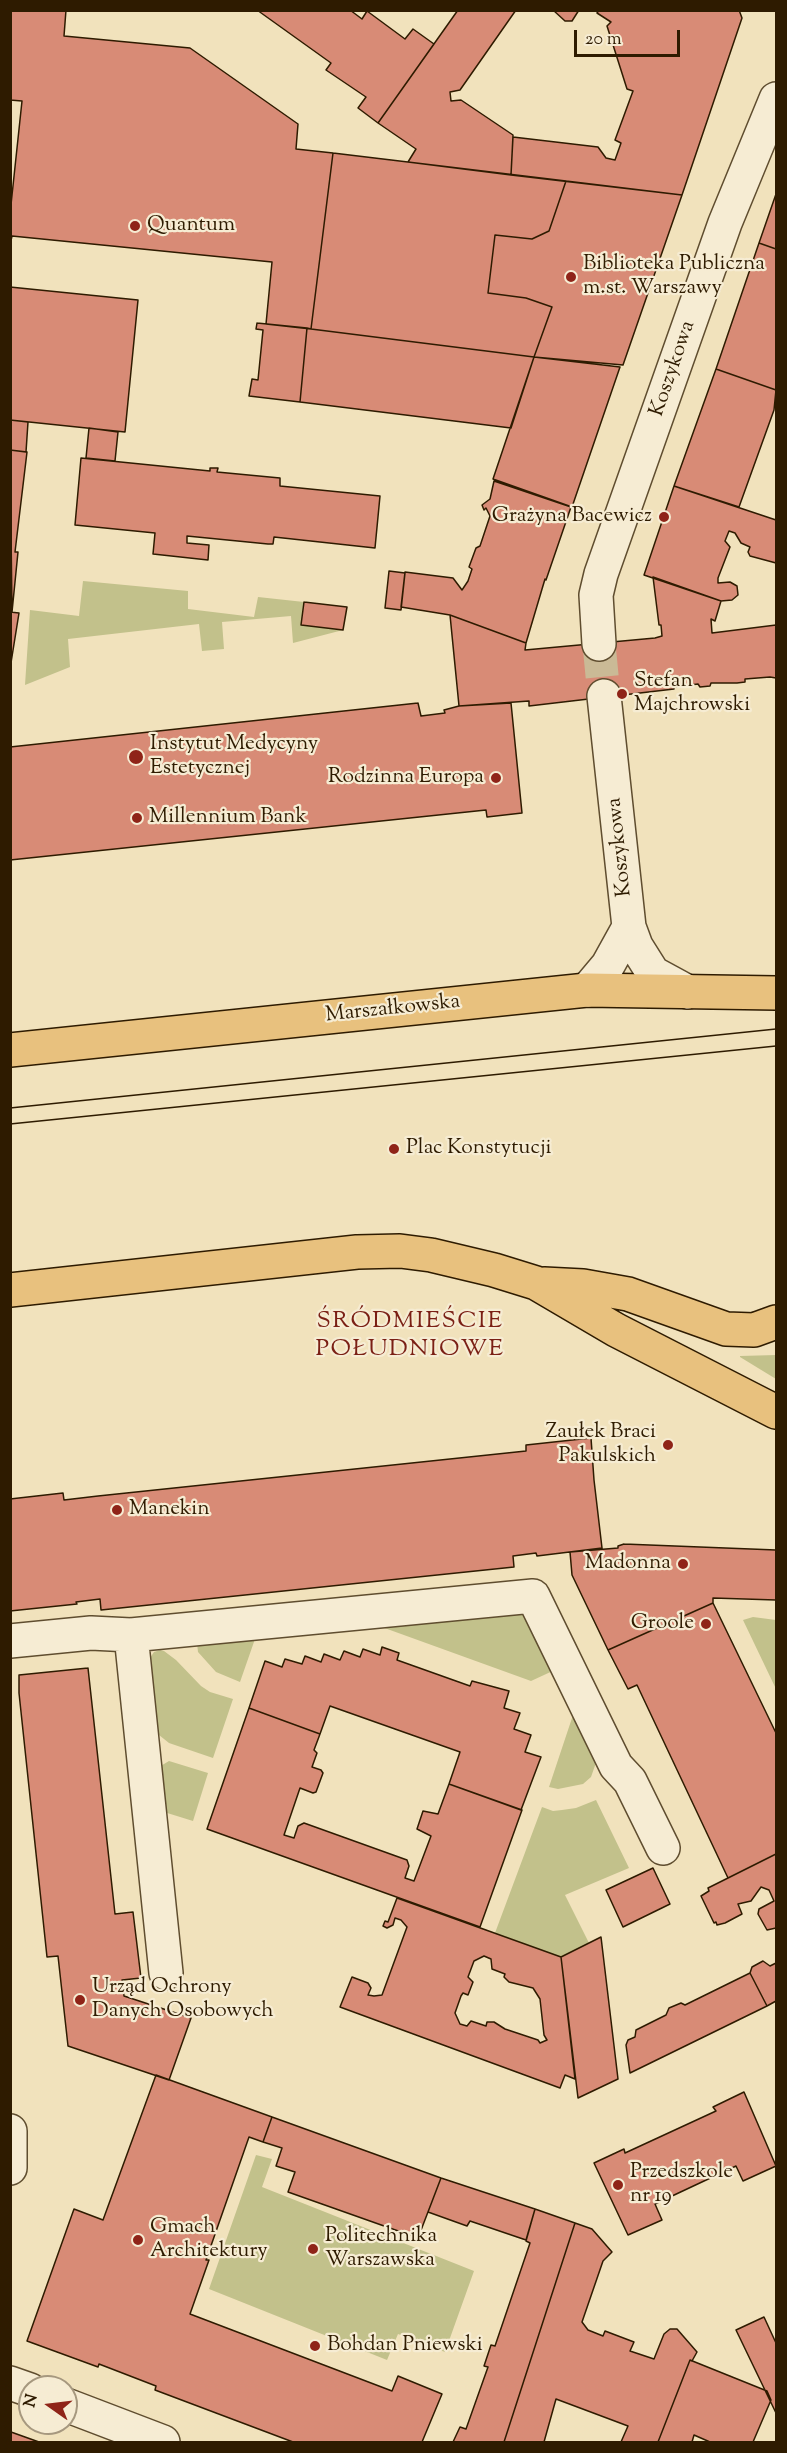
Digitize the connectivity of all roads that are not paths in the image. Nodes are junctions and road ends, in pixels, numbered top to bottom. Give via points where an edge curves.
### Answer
1 (777, 99) edge
2 (599, 644) tunnel mouth
3 (604, 696) tunnel mouth
4 (630, 927) junction
5 (587, 990) junction
6 (688, 992) junction
7 (777, 993) edge
8 (10, 1050) edge
9 (536, 1283) junction
10 (10, 1290) edge
11 (777, 1322) edge
12 (777, 1412) edge
13 (131, 1635) junction
14 (10, 1641) edge
15 (663, 1848) dead end
16 (166, 1973) dead end
17 (10, 2131) edge
18 (10, 2168) edge
19 (78, 2409) edge
20 (163, 2442) edge

1 - 2 street, Koszykowa via 725,223 601,574 596,595
3 - 4 street, Koszykowa
4 - 5 street, Koszykowa via 608,965
4 - 6 street, Koszykowa via 636,946 653,973
5 - 6 main road, Marszałkowska
5 - 8 main road, Marszałkowska
6 - 7 main road, Marszałkowska
9 - 10 main road via 462,1262 400,1251 357,1252
9 - 11 main road via 628,1294 726,1329 753,1330
9 - 12 main road via 616,1330
13 - 14 street via 91,1633
13 - 15 street via 533,1596 616,1766 630,1781
13 - 16 street
17 - 18 street
19 - 20 street

